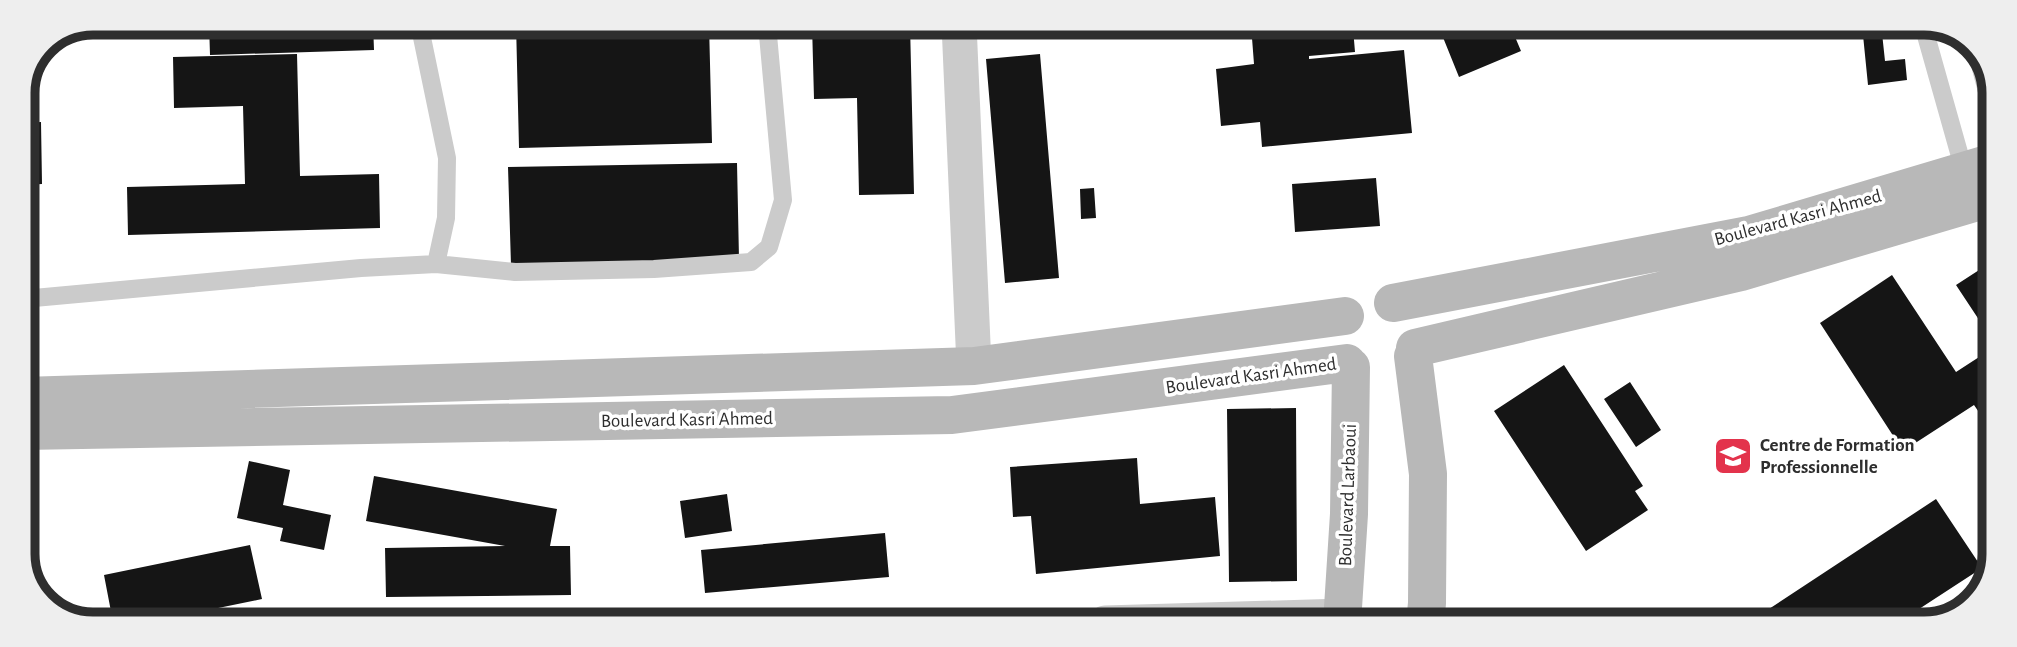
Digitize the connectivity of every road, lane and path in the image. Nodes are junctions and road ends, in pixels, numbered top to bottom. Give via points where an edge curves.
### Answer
1 (421, 35) edge
2 (768, 35) edge
3 (959, 35) edge
4 (1927, 35) edge
5 (1981, 183) edge
6 (436, 264) junction
7 (35, 298) edge
8 (1393, 303) junction
9 (1345, 316) junction
10 (1414, 352) junction
11 (1349, 365) junction
12 (974, 366) junction
13 (35, 396) edge
14 (35, 431) edge
15 (1343, 612) edge
16 (1426, 612) edge

1 - 6 lane via 447,158 446,218
2 - 6 lane via 783,200 768,247 751,262 515,272
3 - 12 street
4 - 5 lane
5 - 8 main road, Boulevard Kasri Ahmed via 1749,235
5 - 10 main road, Boulevard Kasri Ahmed via 1741,272
6 - 7 lane
8 - 9 main road via 1367,301
8 - 10 main road via 1412,321
9 - 11 main road via 1338,342
9 - 12 main road
10 - 11 main road via 1400,370 1387,376 1361,374
10 - 16 main road via 1428,474
11 - 14 main road, Boulevard Kasri Ahmed via 952,415
11 - 15 main road, Boulevard Larbaoui via 1349,514
12 - 13 main road

